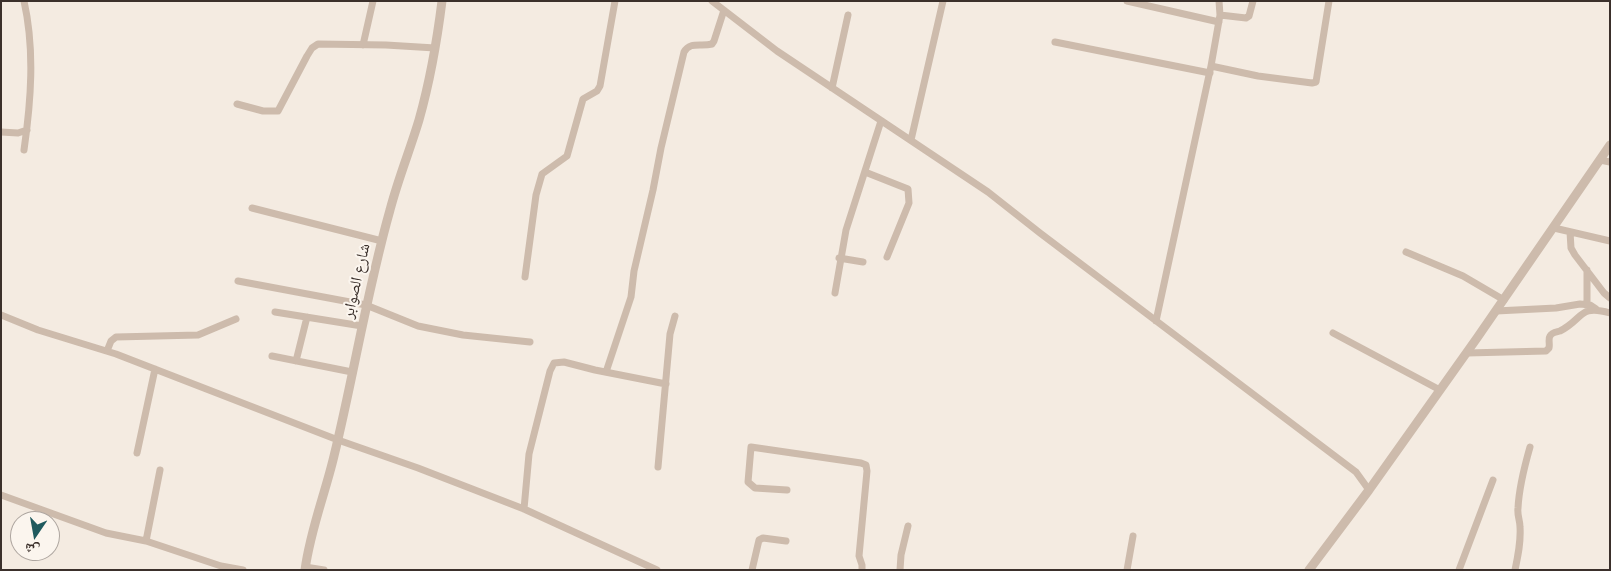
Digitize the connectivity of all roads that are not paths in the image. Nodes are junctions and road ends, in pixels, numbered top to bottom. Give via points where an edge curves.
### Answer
1 (24, 1) edge
2 (373, 1) edge
3 (442, 1) edge
4 (615, 1) edge
5 (943, 1) edge
6 (1127, 1) edge
7 (1219, 1) edge
8 (1253, 1) edge
9 (1329, 1) edge
10 (714, 2) edge
11 (724, 10) junction
12 (848, 15) dead end
13 (1219, 18) junction
14 (1054, 42) dead end
15 (363, 45) junction
16 (436, 48) junction
17 (1211, 70) junction
18 (832, 88) junction
19 (237, 104) dead end
20 (881, 121) junction
21 (27, 130) junction
22 (1, 132) edge
23 (911, 140) junction
24 (1610, 145) edge
25 (24, 150) dead end
26 (1600, 160) junction
27 (1610, 162) edge
28 (864, 172) junction
29 (252, 208) dead end
30 (1554, 228) junction
31 (1570, 232) junction
32 (382, 241) junction
33 (1610, 241) edge
34 (1406, 252) dead end
35 (887, 257) dead end
36 (840, 258) junction
37 (863, 262) dead end
38 (1587, 270) junction
39 (525, 277) dead end
40 (238, 281) dead end
41 (835, 293) dead end
42 (1610, 298) edge
43 (1504, 300) junction
44 (1587, 304) junction
45 (366, 305) junction
46 (1596, 309) junction
47 (1496, 311) junction
48 (275, 312) dead end
49 (1610, 313) edge
50 (1, 315) edge
51 (675, 316) dead end
52 (307, 317) junction
53 (236, 319) dead end
54 (1156, 321) junction
55 (362, 326) junction
56 (1333, 333) dead end
57 (530, 342) dead end
58 (107, 351) junction
59 (1467, 353) junction
60 (272, 356) dead end
61 (296, 361) junction
62 (155, 369) junction
63 (352, 372) junction
64 (606, 372) junction
65 (666, 384) junction
66 (1440, 390) junction
67 (338, 440) junction
68 (1530, 447) dead end
69 (137, 453) dead end
70 (658, 467) dead end
71 (160, 470) dead end
72 (1494, 480) dead end
73 (787, 490) dead end
74 (1369, 490) junction
75 (1, 495) edge
76 (524, 509) junction
77 (908, 526) dead end
78 (1133, 536) dead end
79 (146, 541) junction
80 (786, 541) dead end
81 (305, 569) edge
82 (243, 570) edge
83 (324, 570) edge
84 (657, 570) edge
85 (752, 570) edge
86 (862, 570) edge
87 (900, 570) edge
88 (1126, 570) edge
89 (1309, 570) edge
90 (1459, 570) edge
91 (1515, 570) edge

1 - 21 street via 31,65
2 - 15 street
3 - 16 street, شارع الصوابر
4 - 39 street via 600,86 583,99 567,156 542,174 536,195
5 - 23 street
6 - 13 street
7 - 13 street
8 - 13 street via 1246,18
9 - 17 street via 1316,82
10 - 11 street
11 - 18 street
11 - 64 street via 712,44 692,45 684,52 664,131 631,297
12 - 18 street
13 - 17 street
14 - 17 street
15 - 16 street
15 - 19 street via 327,43 312,48 278,111
16 - 32 street, شارع الصوابر
17 - 54 street
18 - 20 street
20 - 23 street
20 - 28 street
21 - 22 street
21 - 25 street
23 - 54 street via 1004,203
24 - 26 street
26 - 27 street
26 - 30 street
28 - 35 street via 908,189 909,203
28 - 36 street
29 - 32 street
30 - 31 street
30 - 43 street
31 - 33 street
31 - 38 street via 1571,248
32 - 45 street, شارع الصوابر
34 - 43 street via 1463,276
36 - 37 street
36 - 41 street
38 - 42 street
38 - 44 street
40 - 45 street
43 - 47 street
44 - 46 street
44 - 47 street
45 - 55 street, شارع الصوابر
45 - 57 street via 418,326 463,335
46 - 49 street
46 - 59 street via 1584,312 1551,334 1546,351
47 - 59 street
48 - 52 street
50 - 58 street
51 - 65 street via 670,334
52 - 55 street
52 - 61 street
53 - 58 street via 198,335 116,336
54 - 74 street via 1356,472
55 - 63 street, شارع الصوابر
56 - 66 street
58 - 62 street
59 - 66 street
60 - 61 street
61 - 63 street
62 - 67 street
62 - 69 street
63 - 67 street, شارع الصوابر
64 - 65 street
64 - 76 street via 564,362 551,366 529,454
65 - 70 street
66 - 74 street
67 - 76 street
67 - 81 street, شارع الصوابر
68 - 91 street via 1519,493 1520,546
71 - 79 street
72 - 90 street
73 - 86 street via 755,488 748,482 751,447 866,466 859,556
74 - 89 street
75 - 79 street via 106,534
76 - 84 street
77 - 87 street
78 - 88 street
79 - 82 street
80 - 85 street via 759,540
81 - 83 street

